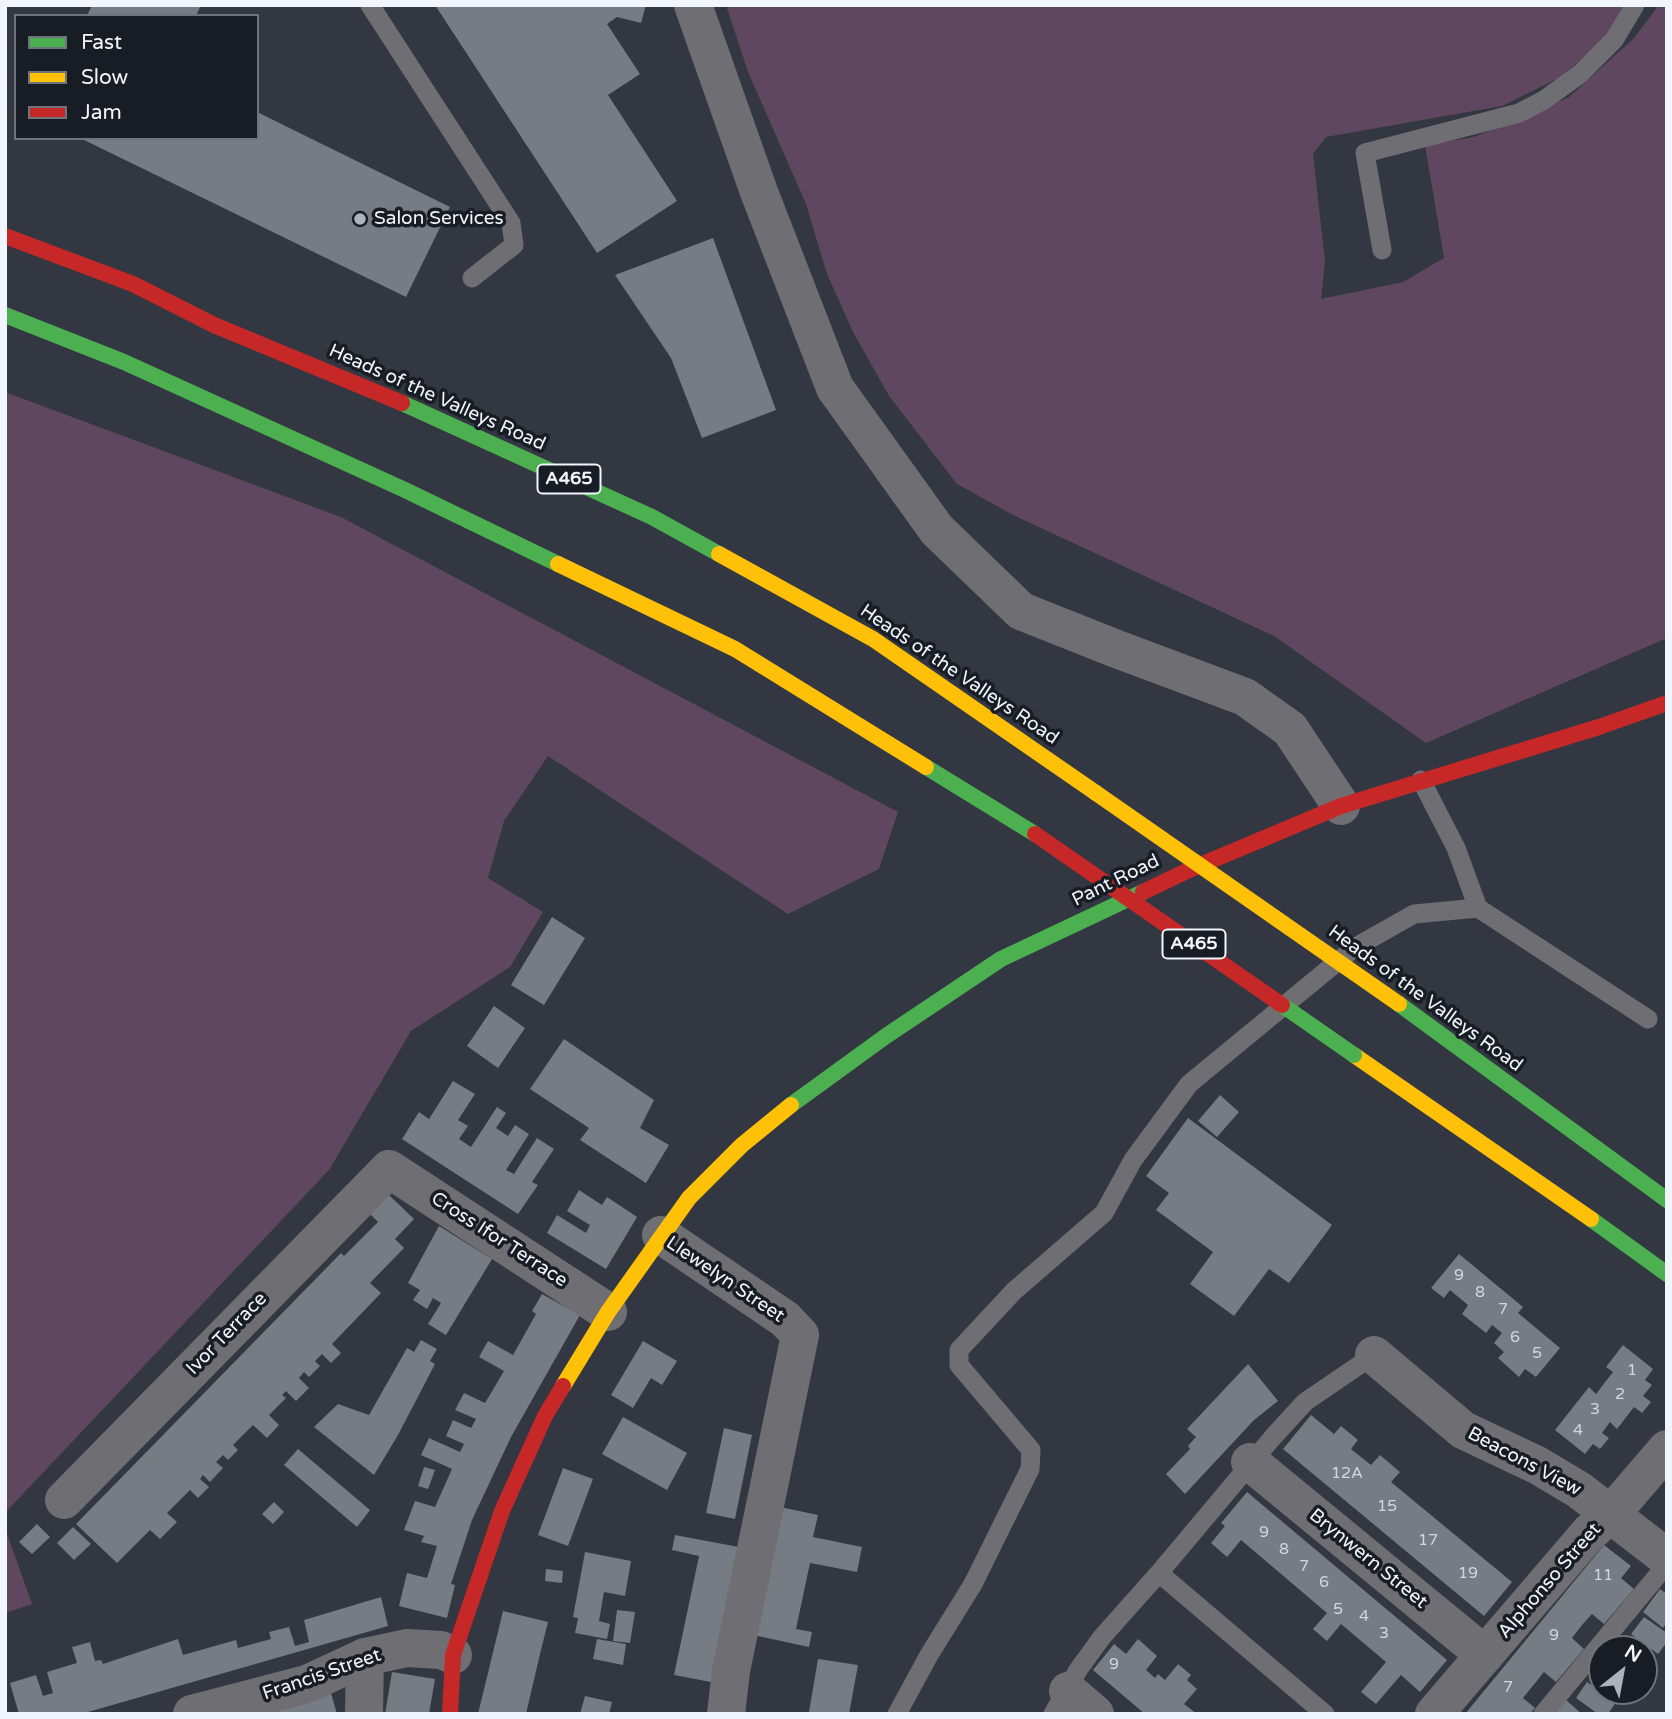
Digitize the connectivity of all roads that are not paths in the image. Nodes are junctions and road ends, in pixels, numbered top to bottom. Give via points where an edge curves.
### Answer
1 (370, 5) edge
2 (693, 5) edge
3 (1635, 5) edge
4 (5, 236) edge
5 (1382, 250) dead end
6 (472, 278) dead end
7 (5, 315) edge
8 (1667, 703) edge
9 (1421, 780) junction
10 (1341, 806) junction
11 (1478, 908) junction
12 (1648, 1019) dead end
13 (389, 1169) joint
14 (1667, 1200) edge
15 (662, 1235) junction
16 (1667, 1274) edge
17 (608, 1312) junction
18 (1374, 1355) joint
19 (1667, 1449) edge
20 (1251, 1462) junction
21 (64, 1500) dead end
22 (1611, 1514) junction
23 (1667, 1558) edge
24 (1667, 1564) edge
25 (1159, 1573) junction
26 (453, 1655) junction
27 (1485, 1655) junction
28 (365, 1657) junction
29 (1072, 1706) edge
30 (192, 1714) edge
31 (364, 1714) edge
32 (450, 1714) edge
33 (726, 1714) edge
34 (897, 1714) edge
35 (1325, 1714) edge
36 (1434, 1714) edge
37 (1543, 1714) edge

1 - 6 lane via 511,223 514,245
2 - 10 street via 835,388 937,530 1021,611 1245,696 1290,729
3 - 5 lane via 1614,40 1580,74 1544,100 1519,113 1365,153
4 - 14 main road, Heads of the Valleys Road / A465, bridge via 133,285 652,517 873,639 1399,1004
7 - 16 main road, A465, bridge via 124,362 393,484 735,649 1035,834
8 - 9 main road, Pant Road
9 - 10 main road, Pant Road
9 - 11 lane via 1456,848
10 - 15 main road, Pant Road via 1191,869 1001,960 785,1110 715,1170
11 - 12 lane
11 - 34 lane via 1414,914 1354,948 1189,1084 1133,1160 1104,1213 1014,1291 958,1350 959,1364 1031,1450 1030,1469 972,1584
13 - 17 street, Cross Ifor Terrace
13 - 21 street, Ivor Terrace
15 - 17 main road, Llewelyn Street
15 - 33 street, Llewelyn Street via 785,1319 800,1335
17 - 26 main road, Llewelyn Street via 539,1427 502,1511
18 - 20 lane via 1305,1402
18 - 22 street, Beacons View via 1463,1430 1536,1465
19 - 22 street, Alphonso Street
20 - 25 lane
20 - 27 street, Brynwern Street
22 - 23 street, Beacons View
22 - 27 street, Alphonso Street via 1589,1533
24 - 37 lane
25 - 29 lane via 1078,1670
25 - 35 lane
26 - 28 street, Francis Street via 407,1648
26 - 32 main road, Llewelyn Street
27 - 36 street, Alphonso Street
28 - 30 street, Francis Street via 307,1684
28 - 31 street

